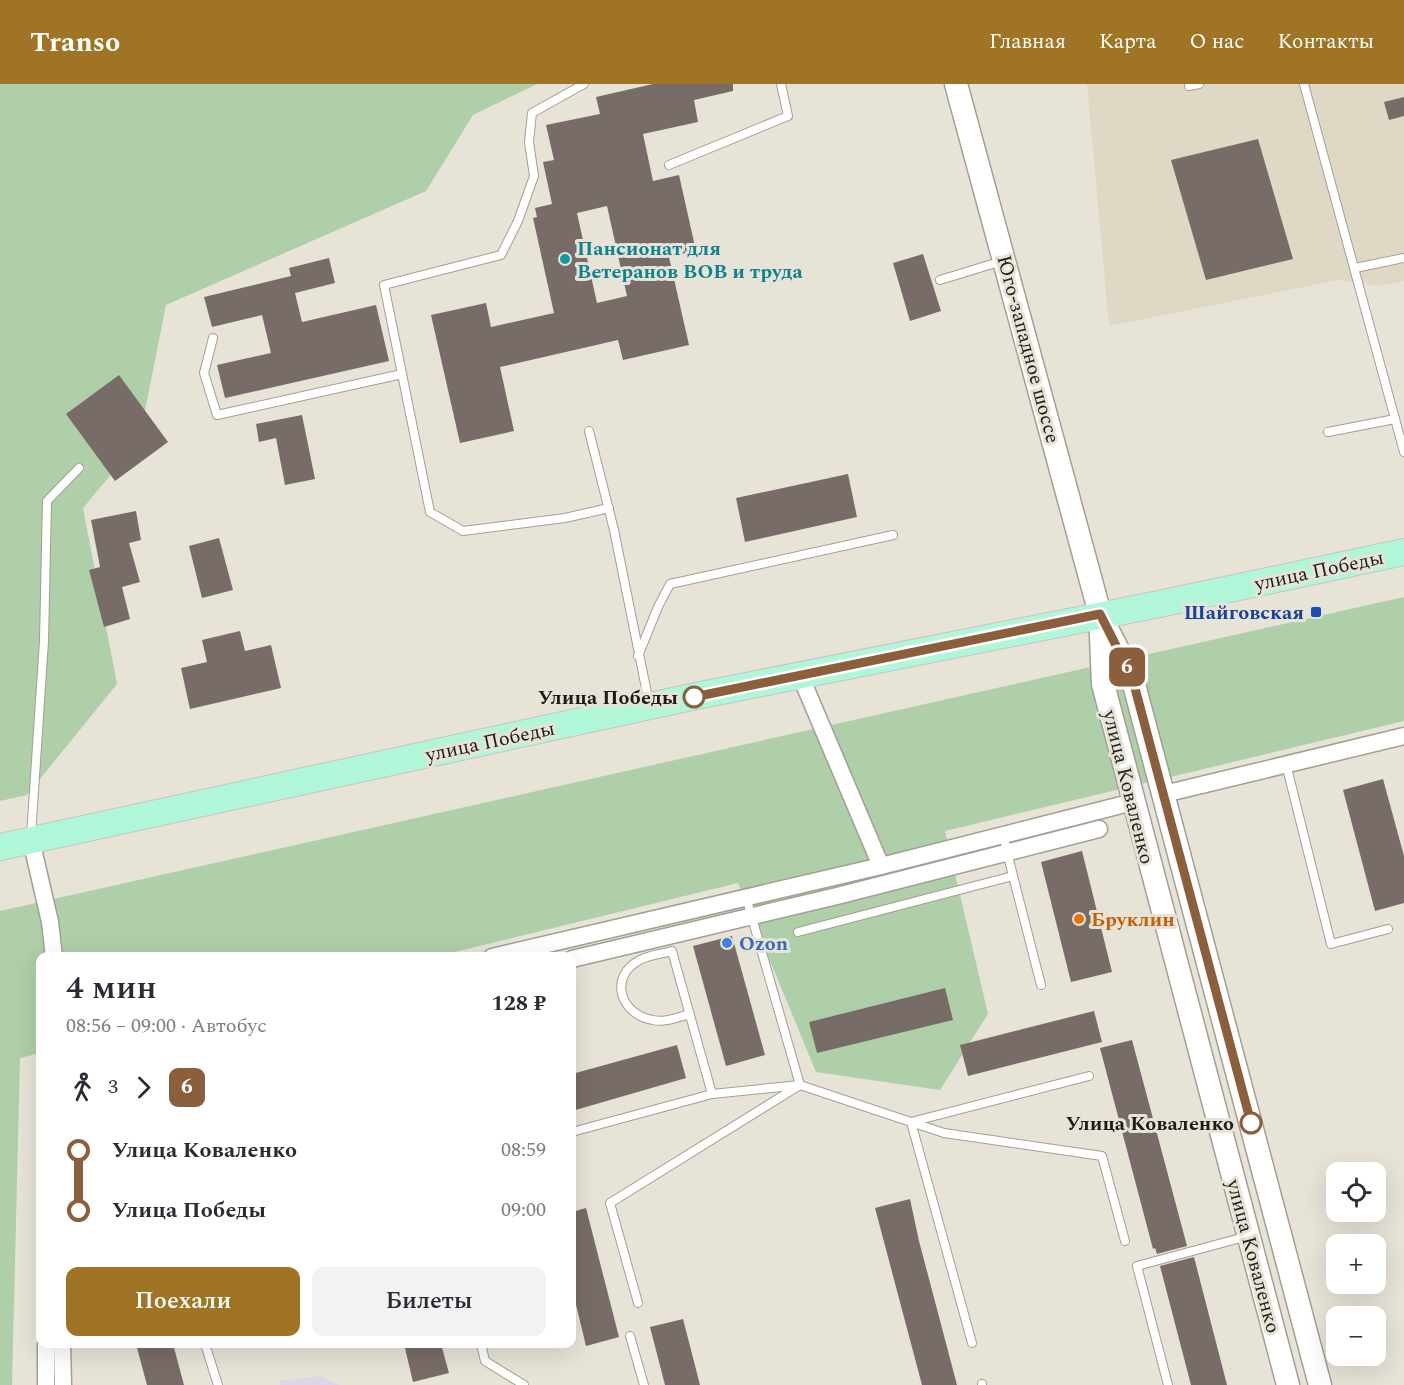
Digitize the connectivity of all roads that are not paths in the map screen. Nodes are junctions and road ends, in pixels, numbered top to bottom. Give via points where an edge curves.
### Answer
1 (584, 84) edge
2 (781, 84) edge
3 (956, 84) edge
4 (1199, 84) edge
5 (1304, 84) edge
6 (1189, 86) dead end
7 (669, 165) dead end
8 (1404, 258) edge
9 (1005, 260) junction
10 (1355, 268) junction
11 (940, 280) dead end
12 (213, 338) dead end
13 (402, 374) junction
14 (1395, 419) junction
15 (590, 431) dead end
16 (1328, 432) dead end
17 (1404, 452) edge
18 (79, 468) dead end
19 (609, 508) junction
20 (893, 535) dead end
21 (1404, 552) edge
22 (1100, 614) junction
23 (638, 656) junction
24 (800, 675) junction
25 (649, 706) junction
26 (1403, 740) edge
27 (1286, 764) junction
28 (1164, 794) junction
29 (1133, 802) junction
30 (1099, 829) dead end
31 (1003, 835) junction
32 (30, 840) junction
33 (0, 846) edge
34 (1007, 852) junction
35 (881, 866) junction
36 (1013, 876) junction
37 (746, 897) junction
38 (752, 917) junction
39 (1389, 930) dead end
40 (798, 932) dead end
41 (53, 952) edge
42 (513, 952) edge
43 (576, 958) edge
44 (1041, 985) dead end
45 (690, 1014) junction
46 (1089, 1076) dead end
47 (801, 1085) junction
48 (712, 1094) junction
49 (911, 1122) junction
50 (576, 1131) edge
51 (1248, 1236) junction
52 (1125, 1241) dead end
53 (638, 1303) dead end
54 (630, 1336) dead end
55 (972, 1343) dead end
56 (46, 1348) edge
57 (62, 1348) edge
58 (206, 1348) edge
59 (482, 1348) edge
60 (46, 1385) edge
61 (63, 1385) edge
62 (218, 1385) edge
63 (524, 1385) edge
64 (644, 1385) edge
65 (1168, 1385) edge
66 (1288, 1385) edge
67 (1320, 1385) edge

1 - 13 lane via 532,112 529,142 534,176 501,255 384,285
2 - 7 lane via 788,116
3 - 9 main road, Юго-западное шоссе
4 - 6 lane
5 - 10 lane
8 - 10 lane
9 - 11 lane
9 - 22 main road, Юго-западное шоссе
10 - 14 lane
12 - 13 lane via 204,373 217,415
13 - 19 lane via 430,512 463,531 566,518
14 - 16 lane
14 - 17 lane
15 - 19 lane
18 - 32 lane via 47,501 44,641
19 - 23 lane
20 - 23 lane via 670,584
21 - 22 main road, улица Победы
22 - 24 main road, улица Победы
22 - 28 main road, улица Коваленко via 1132,677
22 - 29 main road, улица Коваленко via 1103,684
23 - 25 lane
24 - 25 main road, улица Победы
24 - 35 street
25 - 32 main road, улица Победы
26 - 27 street
27 - 28 street
27 - 39 lane via 1331,944
28 - 29 main road
28 - 67 main road, улица Коваленко
29 - 31 street
29 - 51 main road, улица Коваленко
30 - 34 street
31 - 34 lane
31 - 35 street
32 - 33 main road, улица Победы
32 - 41 street
34 - 36 lane
34 - 38 street
35 - 37 street
36 - 40 lane
36 - 44 lane
37 - 38 lane
37 - 42 street
38 - 43 street
38 - 47 lane
45 - 45 lane via 672,951 639,960 627,971 621,987 624,1002 634,1013 652,1020
45 - 48 lane
46 - 49 lane
47 - 48 lane
47 - 49 lane
47 - 53 lane via 610,1203
48 - 50 lane
49 - 52 lane via 944,1133 1102,1156
49 - 55 lane
51 - 65 lane via 1137,1266
51 - 66 main road, улица Коваленко
54 - 64 lane
56 - 60 street
57 - 61 street
58 - 62 lane
59 - 63 lane via 485,1361

